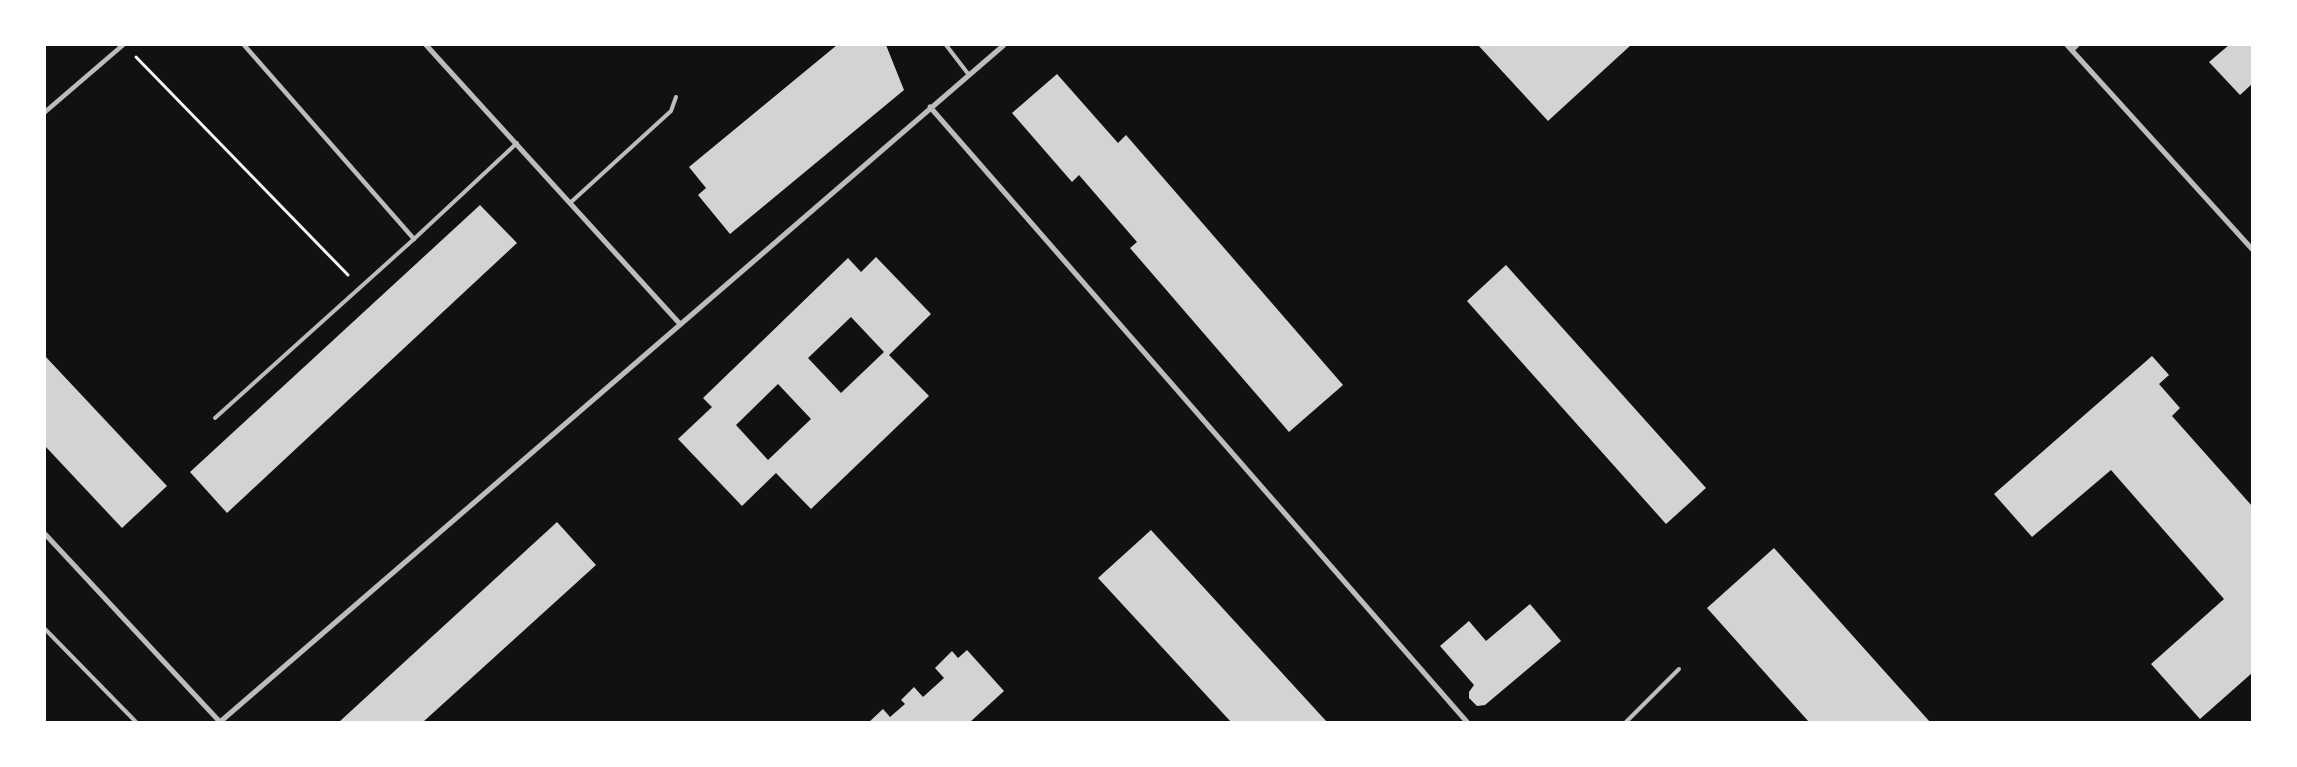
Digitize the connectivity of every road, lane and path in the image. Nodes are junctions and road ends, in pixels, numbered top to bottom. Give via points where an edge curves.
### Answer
1 (123, 45) edge
2 (244, 45) edge
3 (426, 45) edge
4 (946, 45) edge
5 (1004, 45) edge
6 (2067, 45) edge
7 (2077, 45) edge
8 (2072, 50) junction
9 (132, 52) dead end
10 (969, 75) junction
11 (676, 97) dead end
12 (930, 108) junction
13 (45, 112) edge
14 (517, 143) junction
15 (570, 203) junction
16 (414, 240) junction
17 (2252, 249) edge
18 (360, 288) junction
19 (680, 324) junction
20 (215, 418) dead end
21 (45, 534) edge
22 (45, 630) edge
23 (1679, 669) dead end
24 (136, 722) edge
25 (220, 722) edge
26 (1467, 722) edge
27 (1626, 722) edge

1 - 13 street
2 - 16 street
3 - 14 street
4 - 10 lane
5 - 10 street
6 - 8 street
7 - 8 street
8 - 17 street
9 - 18 path
10 - 12 street
11 - 15 lane via 671,111
12 - 19 street
12 - 26 street
14 - 15 street
14 - 16 lane
15 - 19 street
16 - 18 lane
18 - 20 lane
19 - 25 street
21 - 25 street
22 - 24 lane
23 - 27 lane

